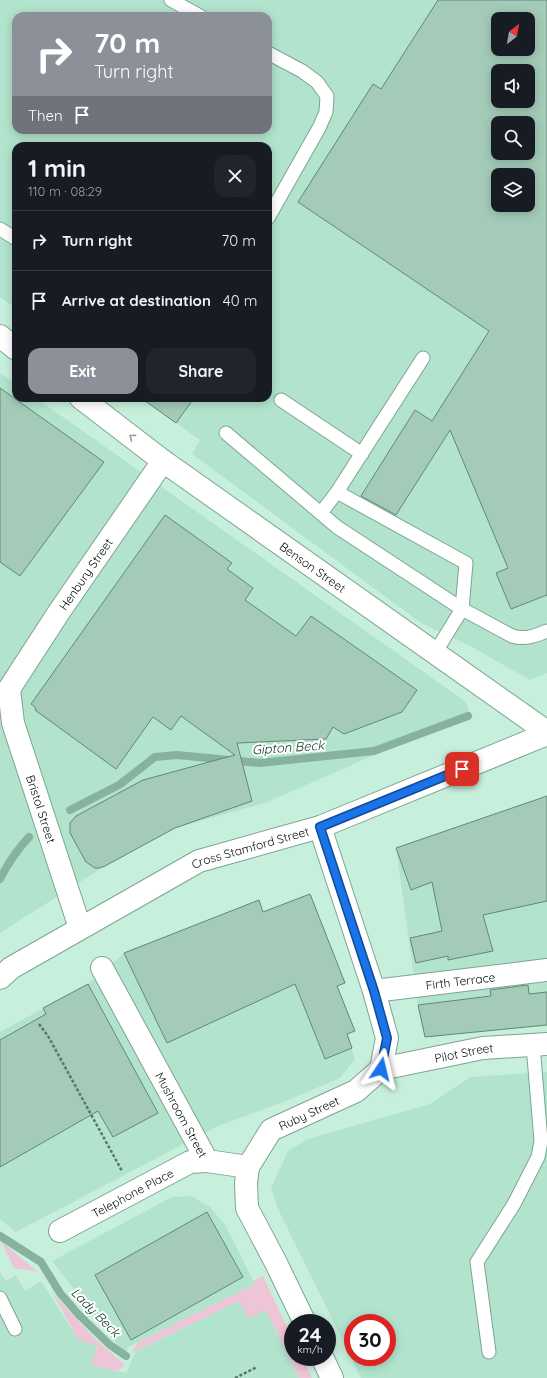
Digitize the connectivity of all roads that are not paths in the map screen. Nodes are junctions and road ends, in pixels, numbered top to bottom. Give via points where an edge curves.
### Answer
1 (171, 0) edge
2 (193, 12) edge
3 (272, 55) edge
4 (272, 211) edge
5 (0, 229) edge
6 (12, 236) edge
7 (0, 336) edge
8 (12, 346) edge
9 (423, 358) dead end
10 (281, 400) dead end
11 (86, 402) edge
12 (226, 433) dead end
13 (362, 454) junction
14 (163, 461) junction
15 (337, 492) junction
16 (321, 513) junction
17 (462, 609) junction
18 (547, 631) edge
19 (435, 653) junction
20 (9, 689) joint
21 (547, 733) edge
22 (320, 827) junction
23 (80, 928) junction
24 (102, 968) dead end
25 (547, 970) edge
26 (4, 972) edge
27 (374, 991) junction
28 (540, 1045) edge
29 (381, 1069) junction
30 (208, 1161) junction
31 (248, 1167) junction
32 (60, 1231) dead end
33 (0, 1298) edge
34 (301, 1314) edge
35 (15, 1329) dead end
36 (489, 1352) dead end
37 (326, 1366) edge
38 (332, 1378) edge

1 - 2 lane
3 - 4 lane via 317,82 327,96 326,112 319,128
5 - 6 lane
7 - 8 street
9 - 13 lane
10 - 13 lane
14 -> 11 street, Benson Street
12 - 16 lane
13 - 15 lane
14 - 19 street, Benson Street
14 - 20 street, Henbury Street
15 - 16 lane
15 - 17 lane via 466,563
16 - 17 lane via 337,527
17 - 18 lane via 512,636 530,638
17 - 19 lane
19 - 21 street, Benson Street
20 - 23 street, Bristol Street via 13,723
21 - 22 street, Cross Stamford Street
22 - 23 street, Cross Stamford Street via 199,860
22 - 27 street
23 - 26 street, Cross Stamford Street
24 - 30 street, Mushroom Street
25 - 27 street, Firth Terrace
27 - 29 street via 387,1038
28 - 29 street, Pilot Street via 483,1048
28 - 36 lane via 538,1157 514,1204 477,1262
29 - 31 street, Ruby Street via 356,1091 271,1130
30 - 31 street, Mushroom Street
30 - 32 street, Telephone Place via 190,1162
31 - 34 street via 247,1208
33 - 35 lane
37 - 38 street

